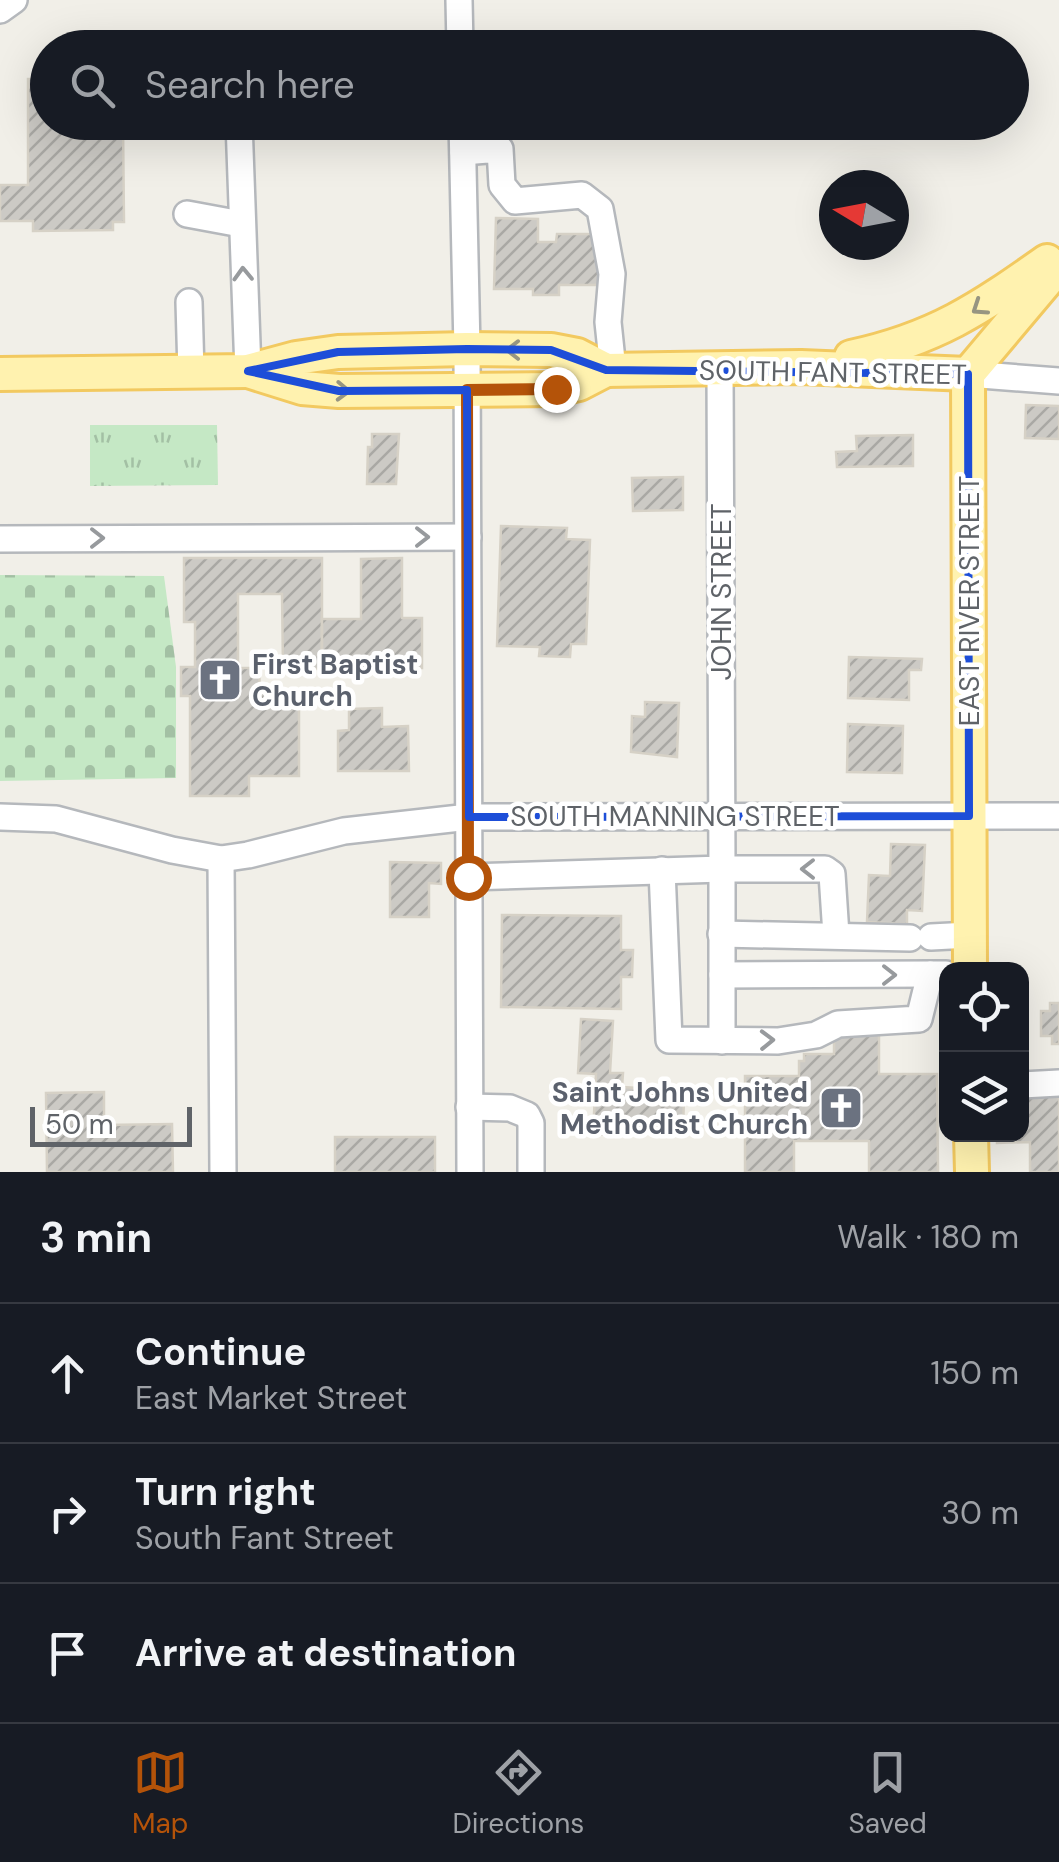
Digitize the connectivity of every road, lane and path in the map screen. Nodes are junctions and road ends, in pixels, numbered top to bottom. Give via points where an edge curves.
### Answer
1 (14, 0) edge
2 (459, 0) edge
3 (0, 10) edge
4 (460, 30) edge
5 (240, 140) edge
6 (462, 140) edge
7 (462, 152) junction
8 (187, 214) dead end
9 (241, 224) junction
10 (1059, 252) edge
11 (1059, 266) edge
12 (189, 302) dead end
13 (467, 349) junction
14 (801, 367) junction
15 (720, 369) junction
16 (610, 370) junction
17 (248, 371) junction
18 (0, 374) edge
19 (191, 374) junction
20 (968, 374) junction
21 (1059, 381) edge
22 (467, 390) junction
23 (468, 537) junction
24 (0, 539) edge
25 (722, 815) junction
26 (969, 816) junction
27 (1059, 816) edge
28 (0, 817) edge
29 (469, 817) junction
30 (221, 858) junction
31 (662, 870) junction
32 (722, 870) junction
33 (468, 877) junction
34 (722, 934) junction
35 (836, 935) junction
36 (970, 936) junction
37 (970, 962) edge
38 (938, 974) edge
39 (722, 975) junction
40 (722, 1041) junction
41 (1059, 1083) edge
42 (1029, 1084) edge
43 (470, 1108) junction
44 (971, 1142) edge
45 (223, 1172) edge
46 (470, 1172) edge
47 (531, 1172) edge
48 (972, 1172) edge

1 - 3 street
2 - 4 street
5 - 9 street
6 - 7 street
7 - 13 street
7 - 16 street via 500,149 502,186 514,201 582,195 600,210 612,274
8 - 9 street
17 -> 9 street
10 -> 14 main road via 932,334
11 - 20 main road
12 - 19 street
16 -> 13 main road, SOUTH FANT STREET via 551,350
13 - 17 main road, SOUTH FANT STREET via 338,352
13 - 22 street
14 - 15 main road, SOUTH FANT STREET
14 - 20 main road, SOUTH FANT STREET
15 - 16 main road, SOUTH FANT STREET
15 - 25 street, JOHN STREET
16 - 22 main road, SOUTH FANT STREET via 556,389
17 - 19 main road, SOUTH FANT STREET
17 -> 22 main road, SOUTH FANT STREET via 302,388
18 - 19 main road, SOUTH FANT STREET
20 - 21 street, SOUTH FANT STREET
20 - 26 main road, EAST RIVER STREET
22 - 23 street
24 -> 23 street
23 - 29 street
25 - 26 street, SOUTH MANNING STREET
25 - 29 street, SOUTH MANNING STREET
25 - 32 street, JOHN STREET
26 - 27 street, SOUTH MANNING STREET
26 - 36 main road, EAST RIVER STREET
28 - 30 street, SOUTH MANNING STREET via 56,820
29 - 30 street, SOUTH MANNING STREET via 344,831
29 - 33 street
30 - 45 street
31 - 32 street
31 - 33 street
31 - 40 street via 670,1040
32 - 34 street, JOHN STREET
35 -> 32 street via 832,874 824,868
33 - 43 street
34 - 35 street
34 - 39 street, JOHN STREET
35 - 36 street
36 - 37 main road, EAST RIVER STREET
39 -> 38 street
40 -> 38 street via 778,1041 838,1024 919,1019
39 - 40 street, JOHN STREET
41 - 42 street
43 - 46 street
43 - 47 street via 528,1115
44 - 48 main road

